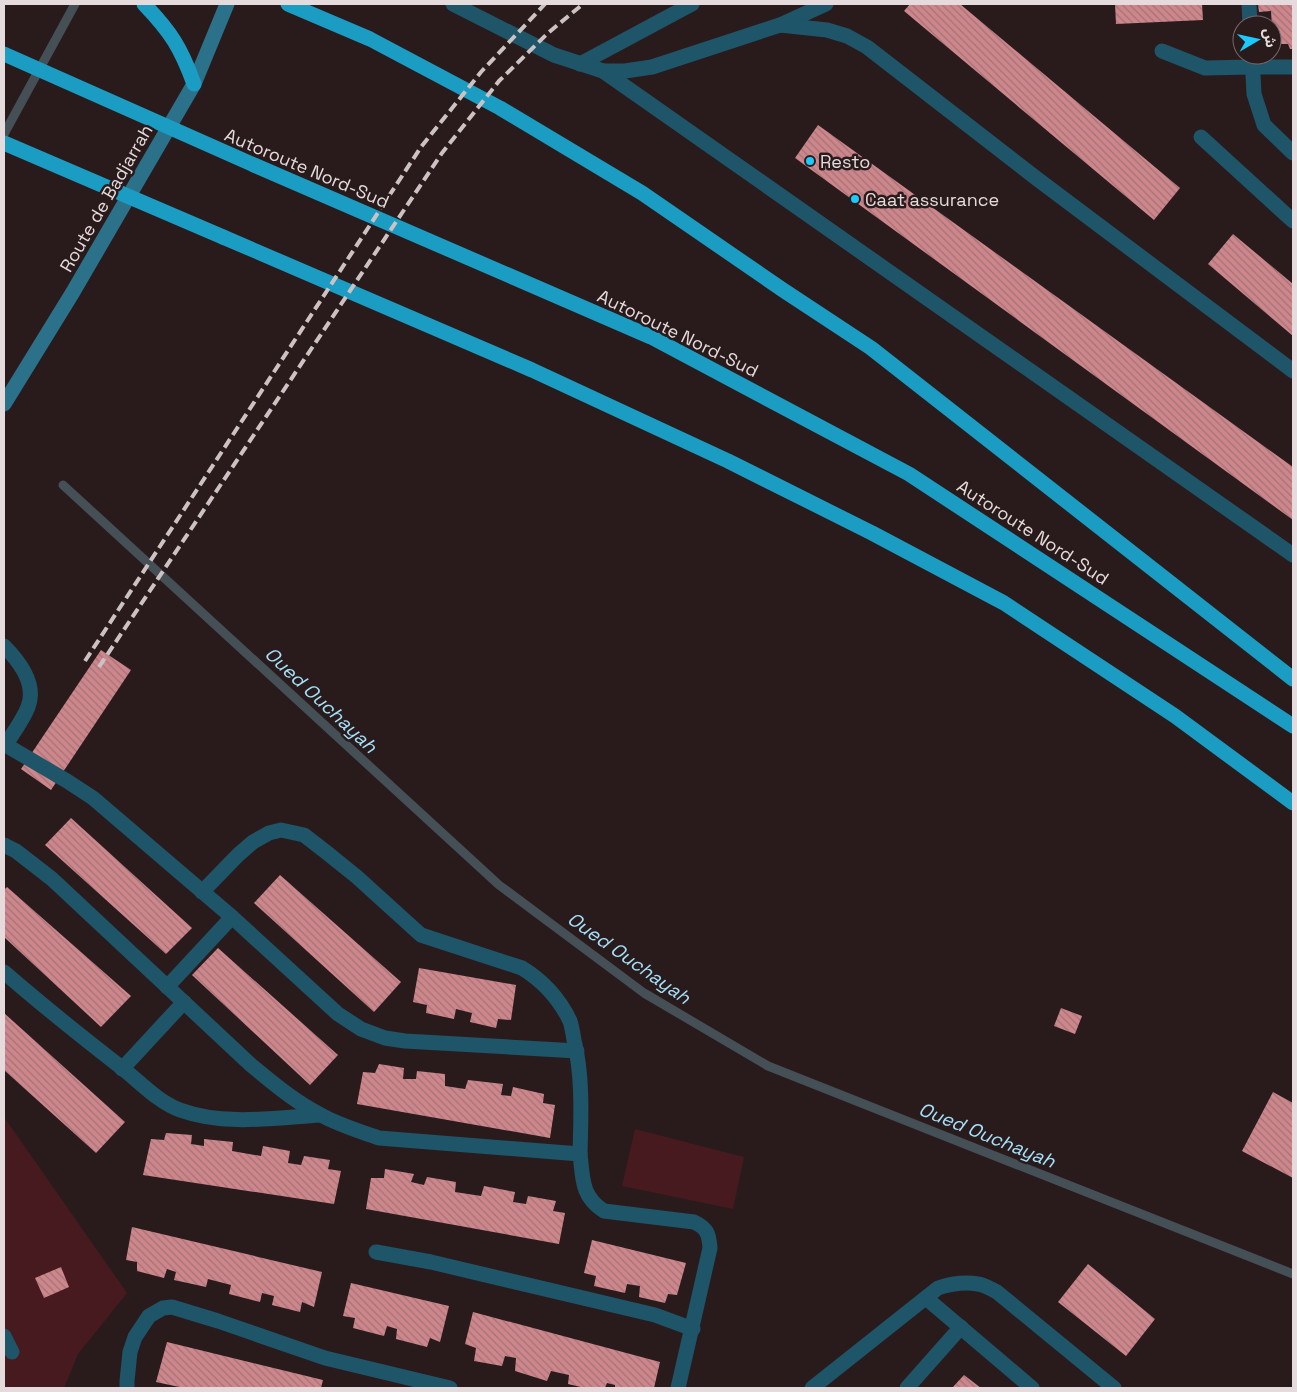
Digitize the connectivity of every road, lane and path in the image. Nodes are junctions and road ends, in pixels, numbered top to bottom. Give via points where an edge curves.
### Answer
1 (144, 4) edge
2 (226, 4) edge
3 (288, 4) edge
4 (453, 4) edge
5 (692, 4) edge
6 (826, 4) edge
7 (780, 25) junction
8 (1162, 51) dead end
9 (4, 54) edge
10 (580, 64) junction
11 (1232, 64) edge
12 (1252, 65) edge
13 (1279, 65) edge
14 (1293, 67) edge
15 (603, 71) junction
16 (194, 84) junction
17 (1201, 137) dead end
18 (4, 143) edge
19 (1293, 153) edge
20 (1293, 222) edge
21 (1293, 371) edge
22 (4, 404) edge
23 (1293, 555) edge
24 (4, 646) edge
25 (1293, 678) edge
26 (1293, 726) edge
27 (5, 744) edge
28 (1293, 803) edge
29 (4, 846) edge
30 (202, 892) junction
31 (232, 917) junction
32 (4, 972) edge
33 (167, 987) junction
34 (184, 1002) junction
35 (577, 1051) junction
36 (122, 1069) junction
37 (320, 1115) junction
38 (580, 1154) junction
39 (376, 1252) dead end
40 (926, 1298) junction
41 (961, 1327) junction
42 (693, 1329) junction
43 (4, 1336) edge
44 (12, 1352) dead end
45 (127, 1388) edge
46 (450, 1388) edge
47 (678, 1388) edge
48 (812, 1388) edge
49 (907, 1388) edge
50 (1032, 1388) edge
51 (1114, 1388) edge

1 - 16 highway via 172,36 184,56
2 - 16 main road, Route de Badjarrah
3 - 25 highway via 370,39 465,89 642,193 871,348
4 - 10 street via 554,55
5 - 10 street
6 - 7 street
7 - 15 street via 652,67
7 - 21 street via 827,30 867,47
8 - 11 street via 1205,68
9 - 26 highway, Autoroute Nord-Sud, bridge via 651,337 909,474
10 - 15 street
12 - 19 street via 1254,94 1264,125
13 - 14 street
15 - 23 street
16 - 22 main road, Route de Badjarrah
17 - 20 street
18 - 28 highway, bridge via 532,370 728,461 872,533 1004,604 1175,716
24 - 27 street via 24,671 31,695 28,708
27 - 30 street via 93,798
29 - 33 street via 16,851 52,879
30 - 31 street
30 - 35 street via 238,855 269,833 282,830 304,836 357,877 420,935 522,968 535,976 558,1001 570,1022
31 - 33 street
31 - 35 street via 338,1014 362,1030 405,1041
32 - 36 street
33 - 34 street
34 - 36 street
34 - 37 street via 282,1091
35 - 38 street via 582,1108
36 - 37 street via 161,1100 179,1110 204,1116 239,1120
37 - 38 street via 379,1138
38 - 42 street via 585,1189 593,1204 604,1211 694,1222 706,1229 710,1248
39 - 42 street via 655,1315
40 - 41 street
40 - 48 street
40 - 51 street via 949,1284 979,1284 997,1292
41 - 49 street
41 - 50 street
42 - 47 street
43 - 44 street
45 - 46 street via 130,1352 135,1337 149,1316 172,1307 325,1358

